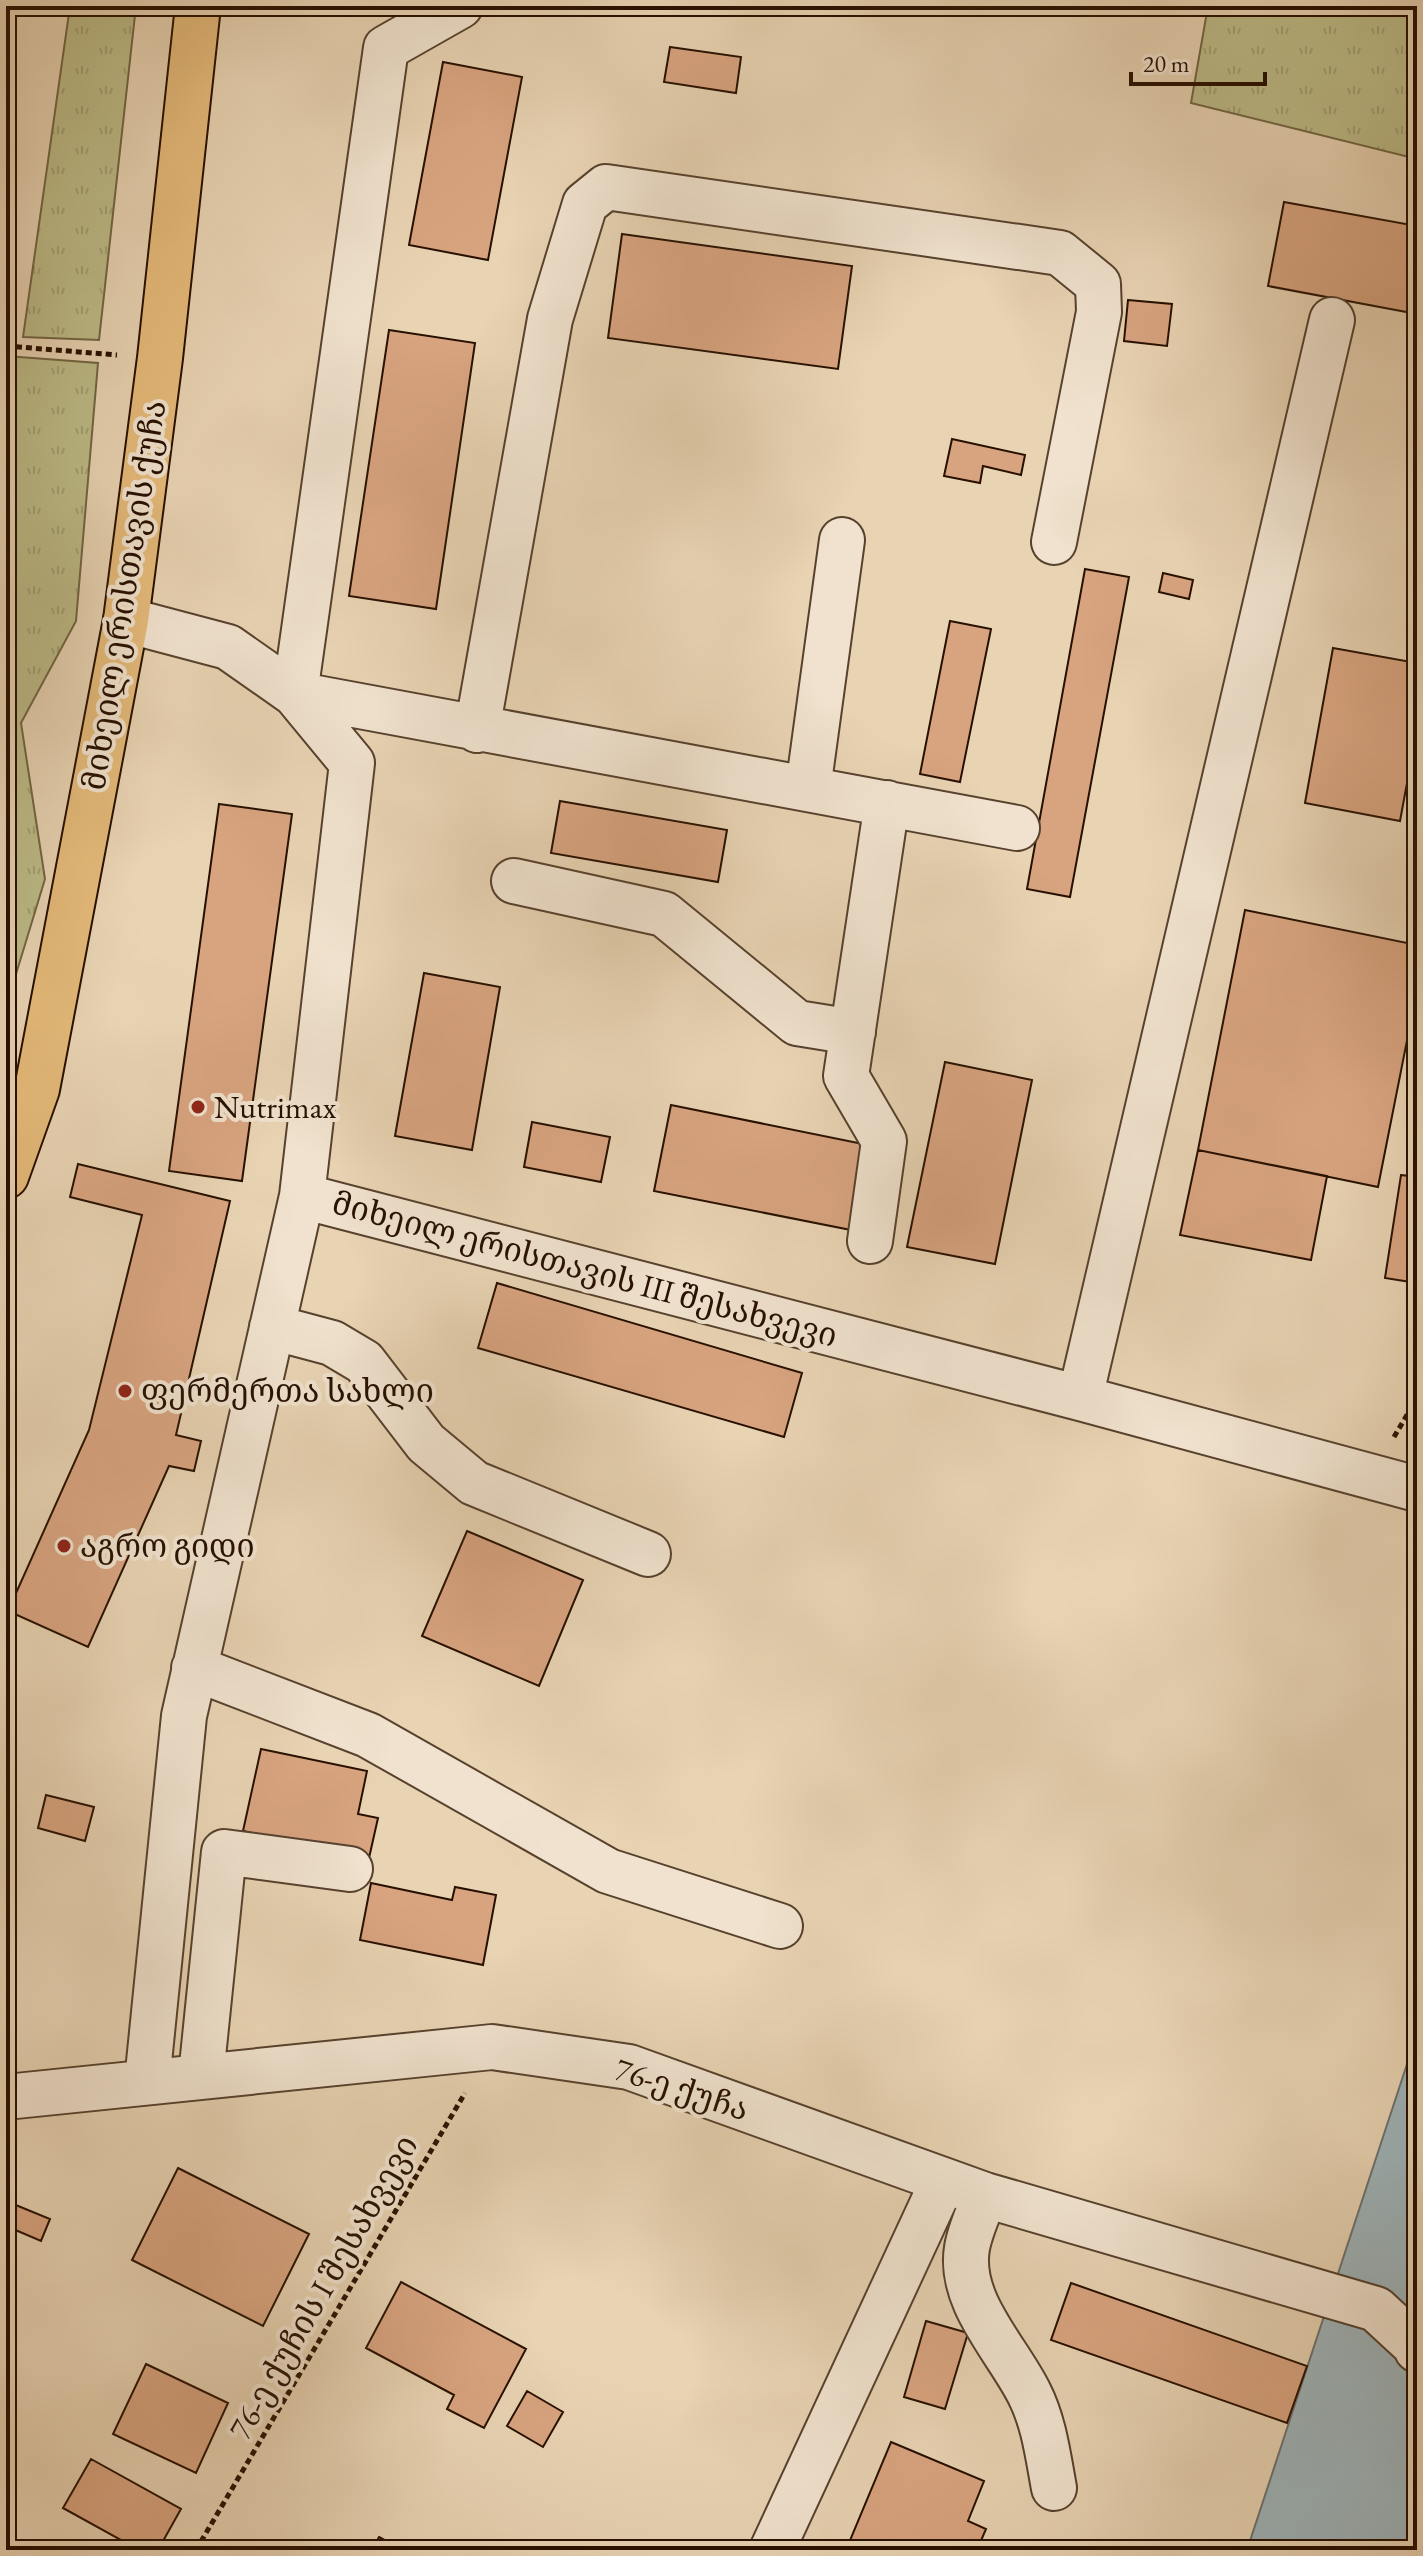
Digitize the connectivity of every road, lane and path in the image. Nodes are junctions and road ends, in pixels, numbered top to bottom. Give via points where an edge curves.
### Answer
1 (198, 6) edge
2 (460, 6) edge
3 (1332, 320) dead end
4 (6, 346) edge
5 (160, 358) junction
6 (842, 540) dead end
7 (1054, 542) dead end
8 (126, 620) junction
9 (295, 694) junction
10 (477, 730) junction
11 (808, 789) junction
12 (887, 803) junction
13 (1017, 828) dead end
14 (514, 881) dead end
15 (853, 1032) junction
16 (6, 1176) edge
17 (302, 1196) junction
18 (870, 1241) dead end
19 (272, 1327) junction
20 (1080, 1398) junction
21 (1417, 1489) edge
22 (648, 1554) dead end
23 (194, 1668) junction
24 (350, 1869) dead end
25 (780, 1926) dead end
26 (492, 2047) junction
27 (201, 2076) junction
28 (147, 2082) junction
29 (6, 2097) edge
30 (943, 2181) junction
31 (985, 2195) junction
32 (1397, 2316) edge
33 (1417, 2350) edge
34 (1054, 2488) dead end
35 (196, 2550) edge
36 (772, 2550) edge

1 - 5 main road, მიხეილ ერისთავის ქუჩა
2 - 9 street via 386,48
3 - 20 street
4 - 5 path
5 - 8 main road, მიხეილ ერისთავის ქუჩა
6 - 11 street
7 - 10 street via 1099,312 1098,284 1060,253 606,187 585,204 550,319
8 - 9 street, მიხეილ ერისთავის III შესახვევი via 228,647
8 - 16 main road, მიხეილ ერისთავის ქუჩა via 37,1089
9 - 10 street
9 - 17 street, მიხეილ ერისთავის III შესახვევი via 352,763
10 - 11 street
11 - 12 street
12 - 13 street
12 - 15 street
14 - 15 street via 664,914 797,1023
15 - 18 street via 846,1076 884,1141
17 - 19 street
17 - 20 street, მიხეილ ერისთავის III შესახვევი
19 - 22 street via 332,1343 364,1362 426,1443 474,1483
19 - 23 street
20 - 21 street, მიხეილ ერისთავის III შესახვევი
23 - 25 street via 368,1735 608,1871
23 - 28 street via 184,1716
24 - 27 street via 224,1852
26 - 27 street, 76-ე ქუჩა
26 - 30 street, 76-ე ქუჩა via 629,2067
26 - 35 path, 76-ე ქუჩის I შესახვევი
27 - 28 street, 76-ე ქუჩა
28 - 29 street, 76-ე ქუჩა
30 - 31 street, 76-ე ქუჩა
30 - 36 street
31 - 32 street, 76-ე ქუჩა
31 - 34 street via 967,2248 967,2275 978,2307 1031,2394
32 - 33 street

